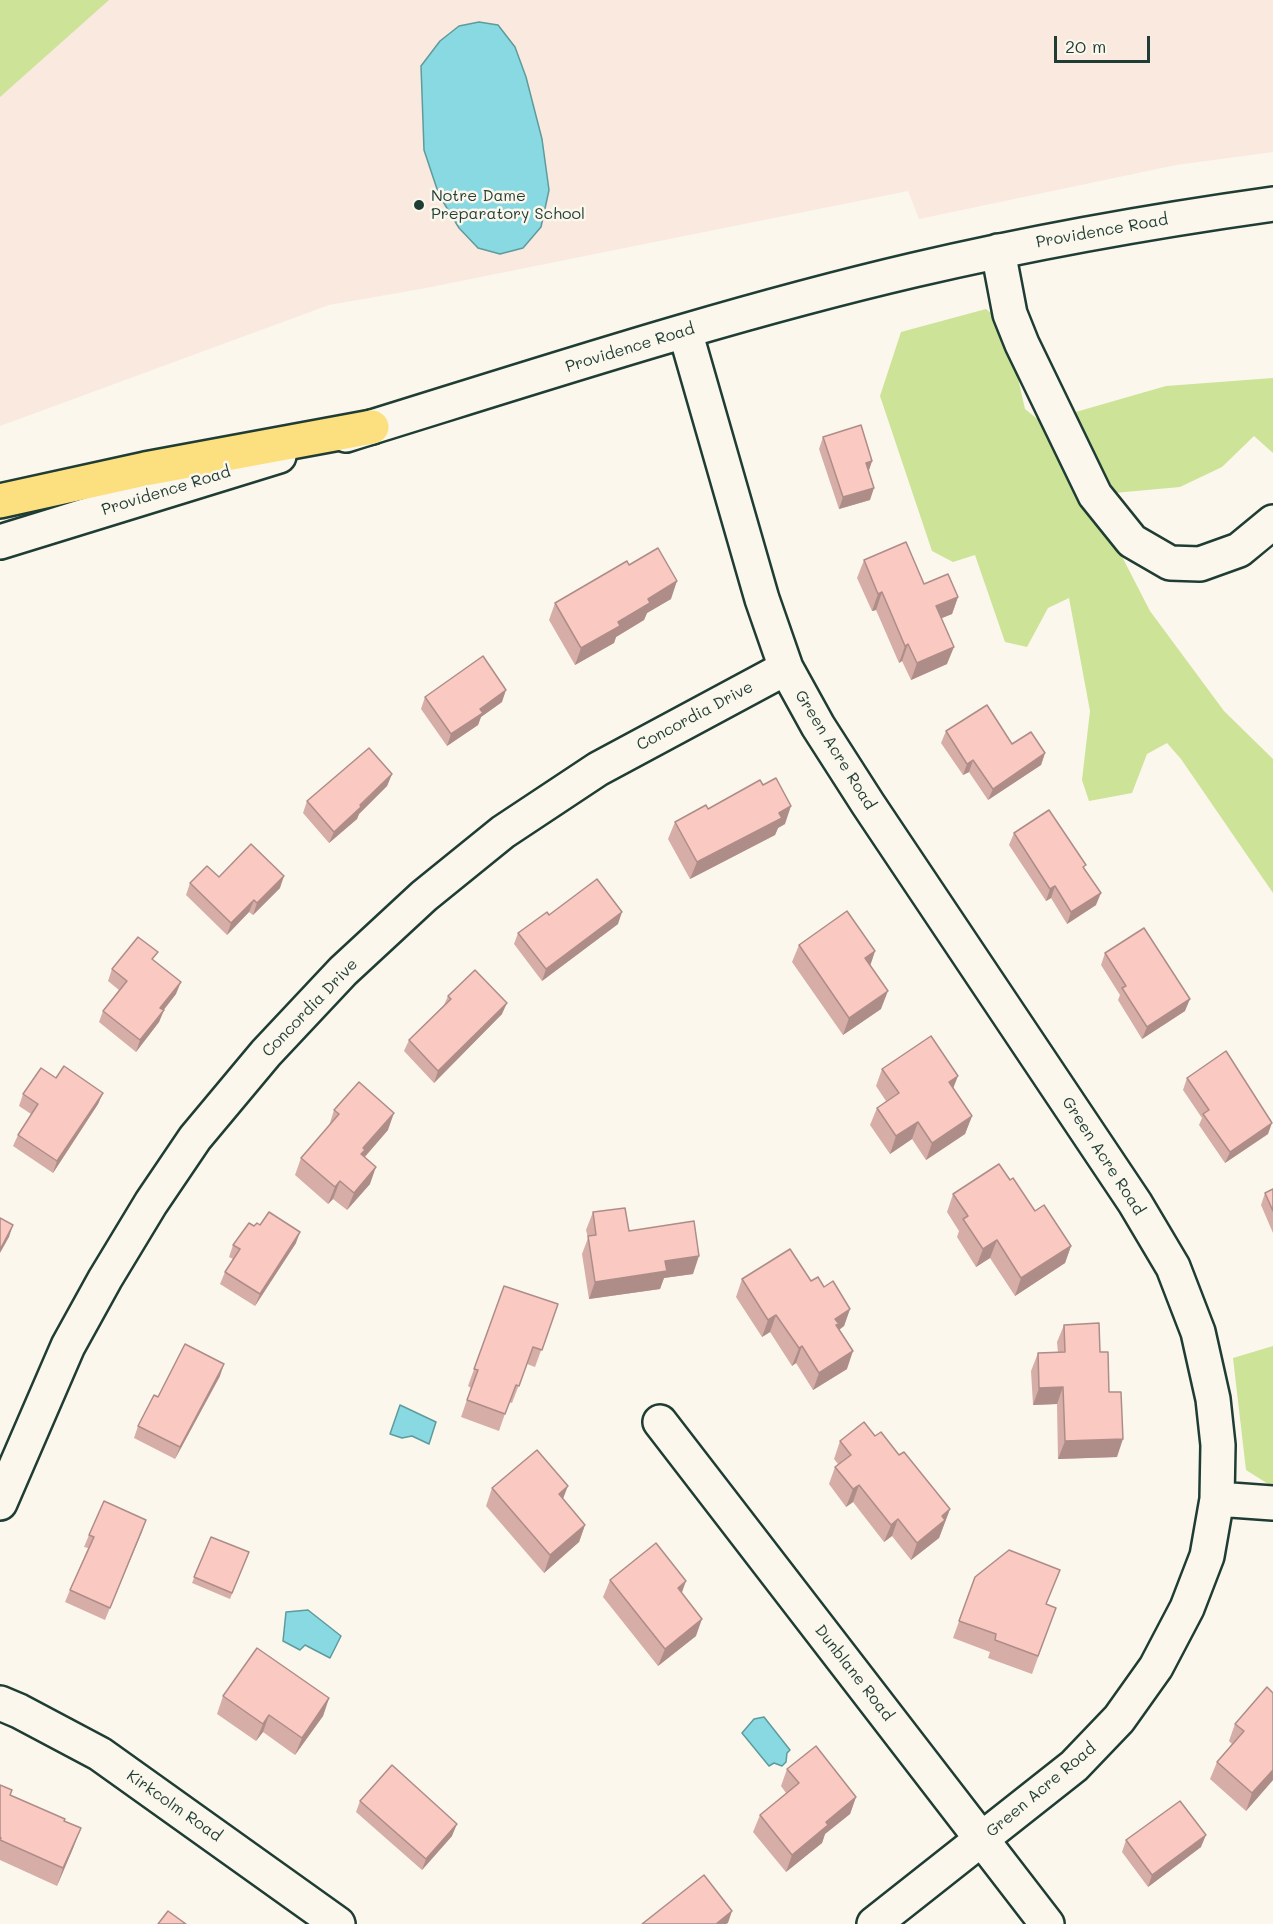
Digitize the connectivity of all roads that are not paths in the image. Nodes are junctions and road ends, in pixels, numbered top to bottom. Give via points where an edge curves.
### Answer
1 (1273, 204) edge
2 (998, 250) junction
3 (685, 331) junction
4 (372, 427) junction
5 (0, 501) edge
6 (1273, 522) edge
7 (0, 542) edge
8 (786, 668) junction
9 (660, 1422) dead end
10 (1217, 1499) junction
11 (0, 1503) edge
12 (1273, 1503) edge
13 (0, 1703) edge
14 (982, 1839) junction
15 (338, 1924) edge
16 (874, 1924) edge
17 (1047, 1924) edge

1 - 2 street, Providence Road via 1147,222
2 - 3 street, Providence Road
2 - 6 street via 1010,314 1022,344 1095,495 1132,541 1170,563 1200,564 1239,550
3 - 4 street, Providence Road
3 - 8 street, Green Acre Road via 762,599
4 - 5 highway via 145,469
4 - 7 street, Providence Road
8 - 10 street, Green Acre Road via 868,804 1135,1203 1173,1267 1198,1332 1214,1399
8 - 11 street, Concordia Drive via 598,769 503,832 424,896 343,971 202,1129 151,1203 68,1346
9 - 14 street, Dunblane Road
10 - 12 street
10 - 14 street, Green Acre Road via 1207,1556 1187,1608 1156,1667 1119,1719 1074,1766
13 - 15 street, Kirkcolm Road via 100,1754
14 - 16 street, Green Acre Road
14 - 17 street, Dunblane Road

